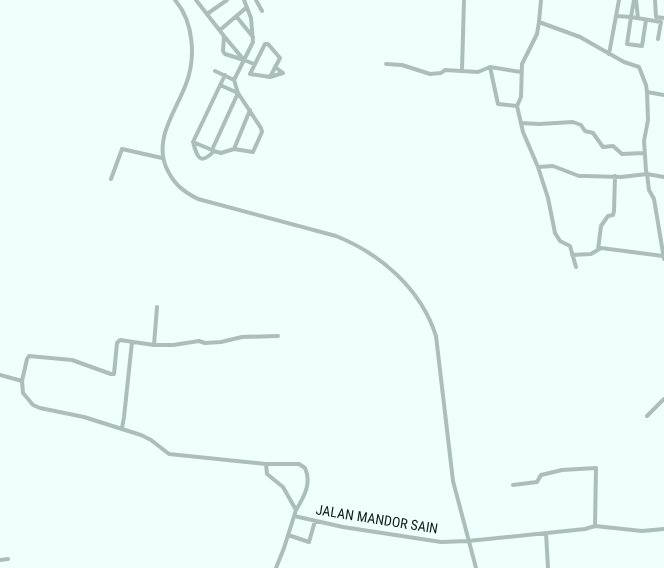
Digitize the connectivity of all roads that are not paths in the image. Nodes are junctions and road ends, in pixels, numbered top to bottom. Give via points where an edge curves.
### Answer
1 (183, 0) edge
2 (196, 0) edge
3 (226, 0) edge
4 (244, 0) edge
5 (256, 0) edge
6 (464, 0) edge
7 (541, 0) edge
8 (619, 0) edge
9 (635, 0) edge
10 (655, 0) edge
11 (177, 2) edge
12 (247, 7) junction
13 (262, 11) dead end
14 (208, 14) junction
15 (236, 16) junction
16 (617, 16) junction
17 (631, 17) junction
18 (638, 18) junction
19 (664, 18) edge
20 (646, 20) junction
21 (539, 22) junction
22 (220, 30) junction
23 (224, 36) junction
24 (253, 37) junction
25 (658, 39) dead end
26 (609, 54) junction
27 (249, 62) junction
28 (386, 64) dead end
29 (276, 67) junction
30 (490, 67) junction
31 (462, 70) junction
32 (215, 71) dead end
33 (521, 72) junction
34 (225, 75) junction
35 (270, 77) junction
36 (234, 80) junction
37 (220, 85) junction
38 (647, 92) junction
39 (238, 93) junction
40 (664, 95) edge
41 (517, 106) junction
42 (250, 110) junction
43 (520, 123) junction
44 (194, 142) junction
45 (234, 149) junction
46 (213, 150) junction
47 (644, 153) junction
48 (162, 158) junction
49 (538, 167) junction
50 (647, 174) junction
51 (615, 176) junction
52 (664, 177) edge
53 (111, 178) dead end
54 (598, 250) junction
55 (572, 255) junction
56 (664, 258) edge
57 (576, 268) dead end
58 (157, 307) dead end
59 (278, 336) dead end
60 (132, 342) junction
61 (154, 345) junction
62 (0, 375) edge
63 (22, 381) junction
64 (664, 399) edge
65 (648, 416) dead end
66 (122, 428) junction
67 (266, 464) junction
68 (513, 484) dead end
69 (296, 510) junction
70 (294, 516) junction
71 (315, 520) junction
72 (595, 526) junction
73 (664, 529) edge
74 (546, 533) junction
75 (288, 536) junction
76 (468, 541) junction
77 (8, 559) dead end
78 (0, 560) edge
79 (276, 568) edge
80 (476, 568) edge
81 (548, 568) edge

1 - 11 street
2 - 14 street
3 - 14 street
4 - 12 street
5 - 13 street
6 - 31 street
7 - 21 street
8 - 16 street
9 - 17 street
9 - 18 street
10 - 19 street via 656,17
11 - 48 street via 189,28 192,64 187,84 163,138
12 - 15 street
12 - 24 street
14 - 22 street
15 - 22 street
15 - 24 street
16 - 17 street
16 - 26 street
17 - 18 street
17 - 20 street via 627,44 642,46
18 - 20 street
20 - 25 street via 661,22
21 - 26 street via 580,37
21 - 33 street
22 - 23 street
23 - 27 street
23 - 27 street via 224,53
24 - 27 street
26 - 38 street via 639,67
27 - 29 street via 266,44 280,57
27 - 35 street via 250,74
27 - 36 street
28 - 31 street via 402,65 430,74
29 - 35 street
29 - 35 street via 283,73
30 - 31 street via 478,72
30 - 33 street
30 - 41 street via 498,104
32 - 34 street
33 - 41 street via 521,97
34 - 36 street
34 - 37 street
36 - 39 street
37 - 39 street
37 - 44 street
38 - 40 street
38 - 47 street
39 - 42 street
39 - 46 street
41 - 43 street
42 - 45 street
42 - 45 street via 262,132 252,152
43 - 47 street via 573,122 593,133 604,147 613,146 622,154
43 - 49 street
44 - 46 street
44 - 46 street via 200,159 209,156
45 - 46 street
47 - 50 street
48 - 53 street via 122,149
48 - 76 street via 173,180 184,192 213,204 351,242 386,265 416,296 436,336 453,481
49 - 51 street via 553,166 579,176
49 - 55 street via 555,232 560,241 570,246
50 - 51 street
50 - 52 street
50 - 56 street
51 - 54 street via 614,213 607,216 602,224
54 - 55 street via 591,254
54 - 56 street
55 - 57 street
58 - 61 street
59 - 61 street
60 - 61 street
60 - 63 street via 120,340 117,343 114,374 72,360 29,356
60 - 66 street
62 - 63 street
63 - 66 street via 22,391 33,405
64 - 65 street
66 - 67 street via 151,440 169,454
67 - 69 street, JALAN MANDOR SAIN via 267,474 283,487
67 - 69 street via 300,464 305,468 308,480 306,494
68 - 72 street via 537,482 540,475 555,471 596,468
69 - 70 street, JALAN MANDOR SAIN
70 - 71 street, JALAN MANDOR SAIN
70 - 75 street
71 - 75 street via 309,542
71 - 76 street, JALAN MANDOR SAIN via 441,542
72 - 73 street, JALAN MANDOR SAIN via 642,531
72 - 74 street, JALAN MANDOR SAIN
74 - 76 street, JALAN MANDOR SAIN
74 - 81 street
75 - 79 street
76 - 80 street
77 - 78 street

